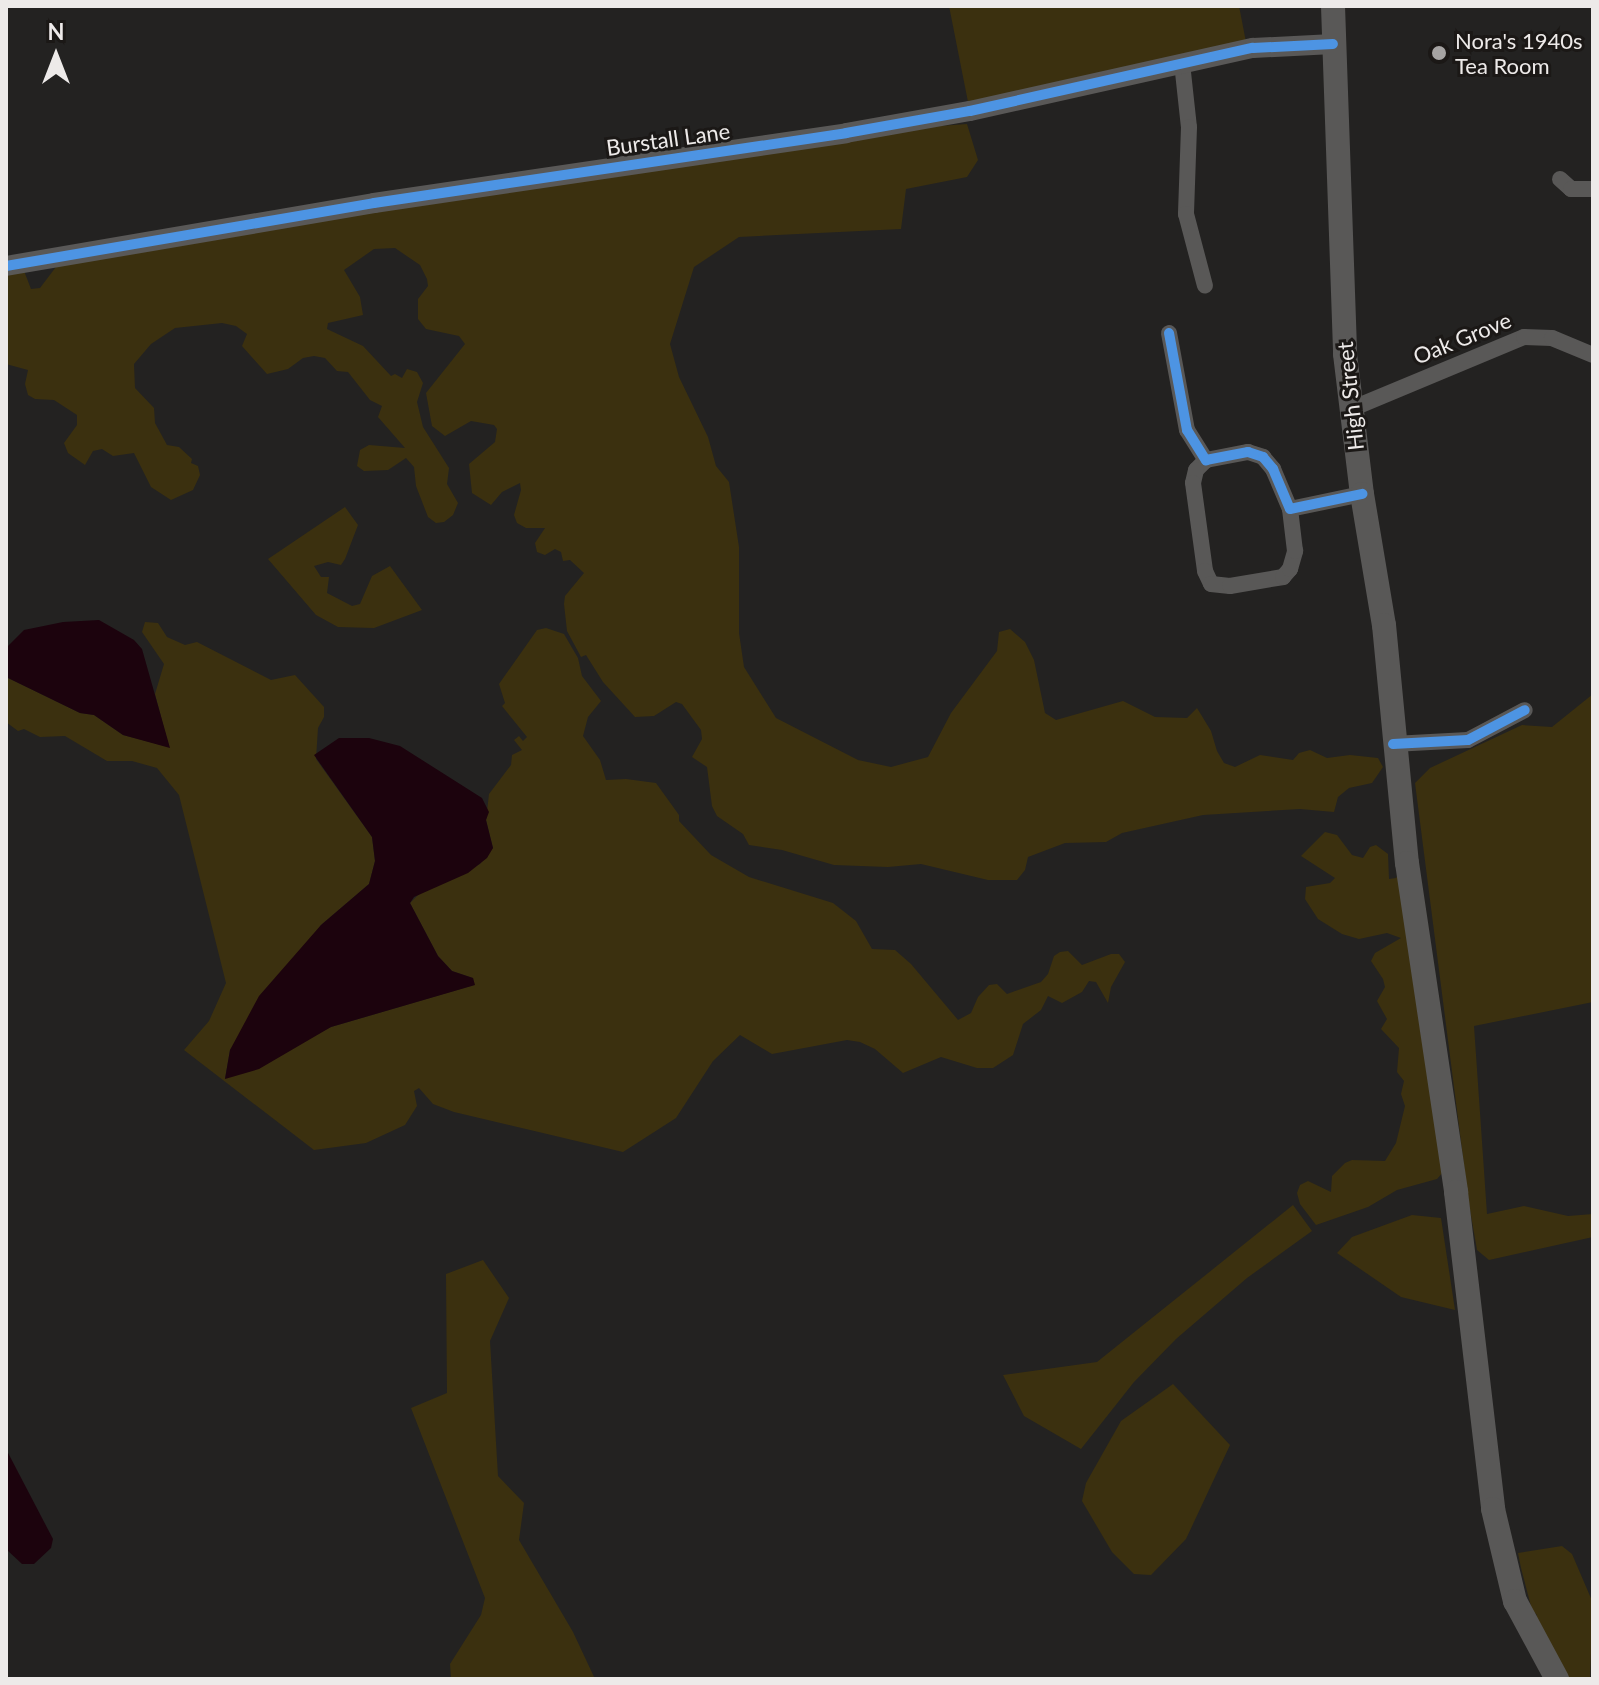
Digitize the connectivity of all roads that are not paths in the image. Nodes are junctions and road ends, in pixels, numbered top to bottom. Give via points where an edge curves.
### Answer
1 (1339, 8) edge
2 (1333, 44) junction
3 (1182, 63) junction
4 (1560, 179) dead end
5 (1593, 189) edge
6 (6, 266) edge
7 (1205, 286) dead end
8 (1169, 333) dead end
9 (1593, 355) edge
10 (1351, 409) junction
11 (1206, 460) junction
12 (1362, 494) junction
13 (1290, 509) junction
14 (1525, 710) dead end
15 (1393, 744) junction
16 (1557, 1679) edge

1 - 2 main road, High Street
2 - 3 street, Burstall Lane via 1274,45
2 - 10 main road, High Street
3 - 6 street, Burstall Lane via 846,133 374,203
3 - 7 street via 1189,127 1186,214
4 - 5 street via 1571,189
8 - 11 street via 1187,430
9 - 10 street, Oak Grove via 1552,338 1524,337
10 - 12 main road, High Street
11 - 13 street via 1248,452 1263,457
11 - 13 street via 1193,483 1211,584 1218,588 1283,577 1295,551
12 - 13 street
12 - 15 main road, High Street via 1384,625
14 - 15 street via 1468,740
15 - 16 main road, High Street via 1456,1192 1493,1509 1515,1601

